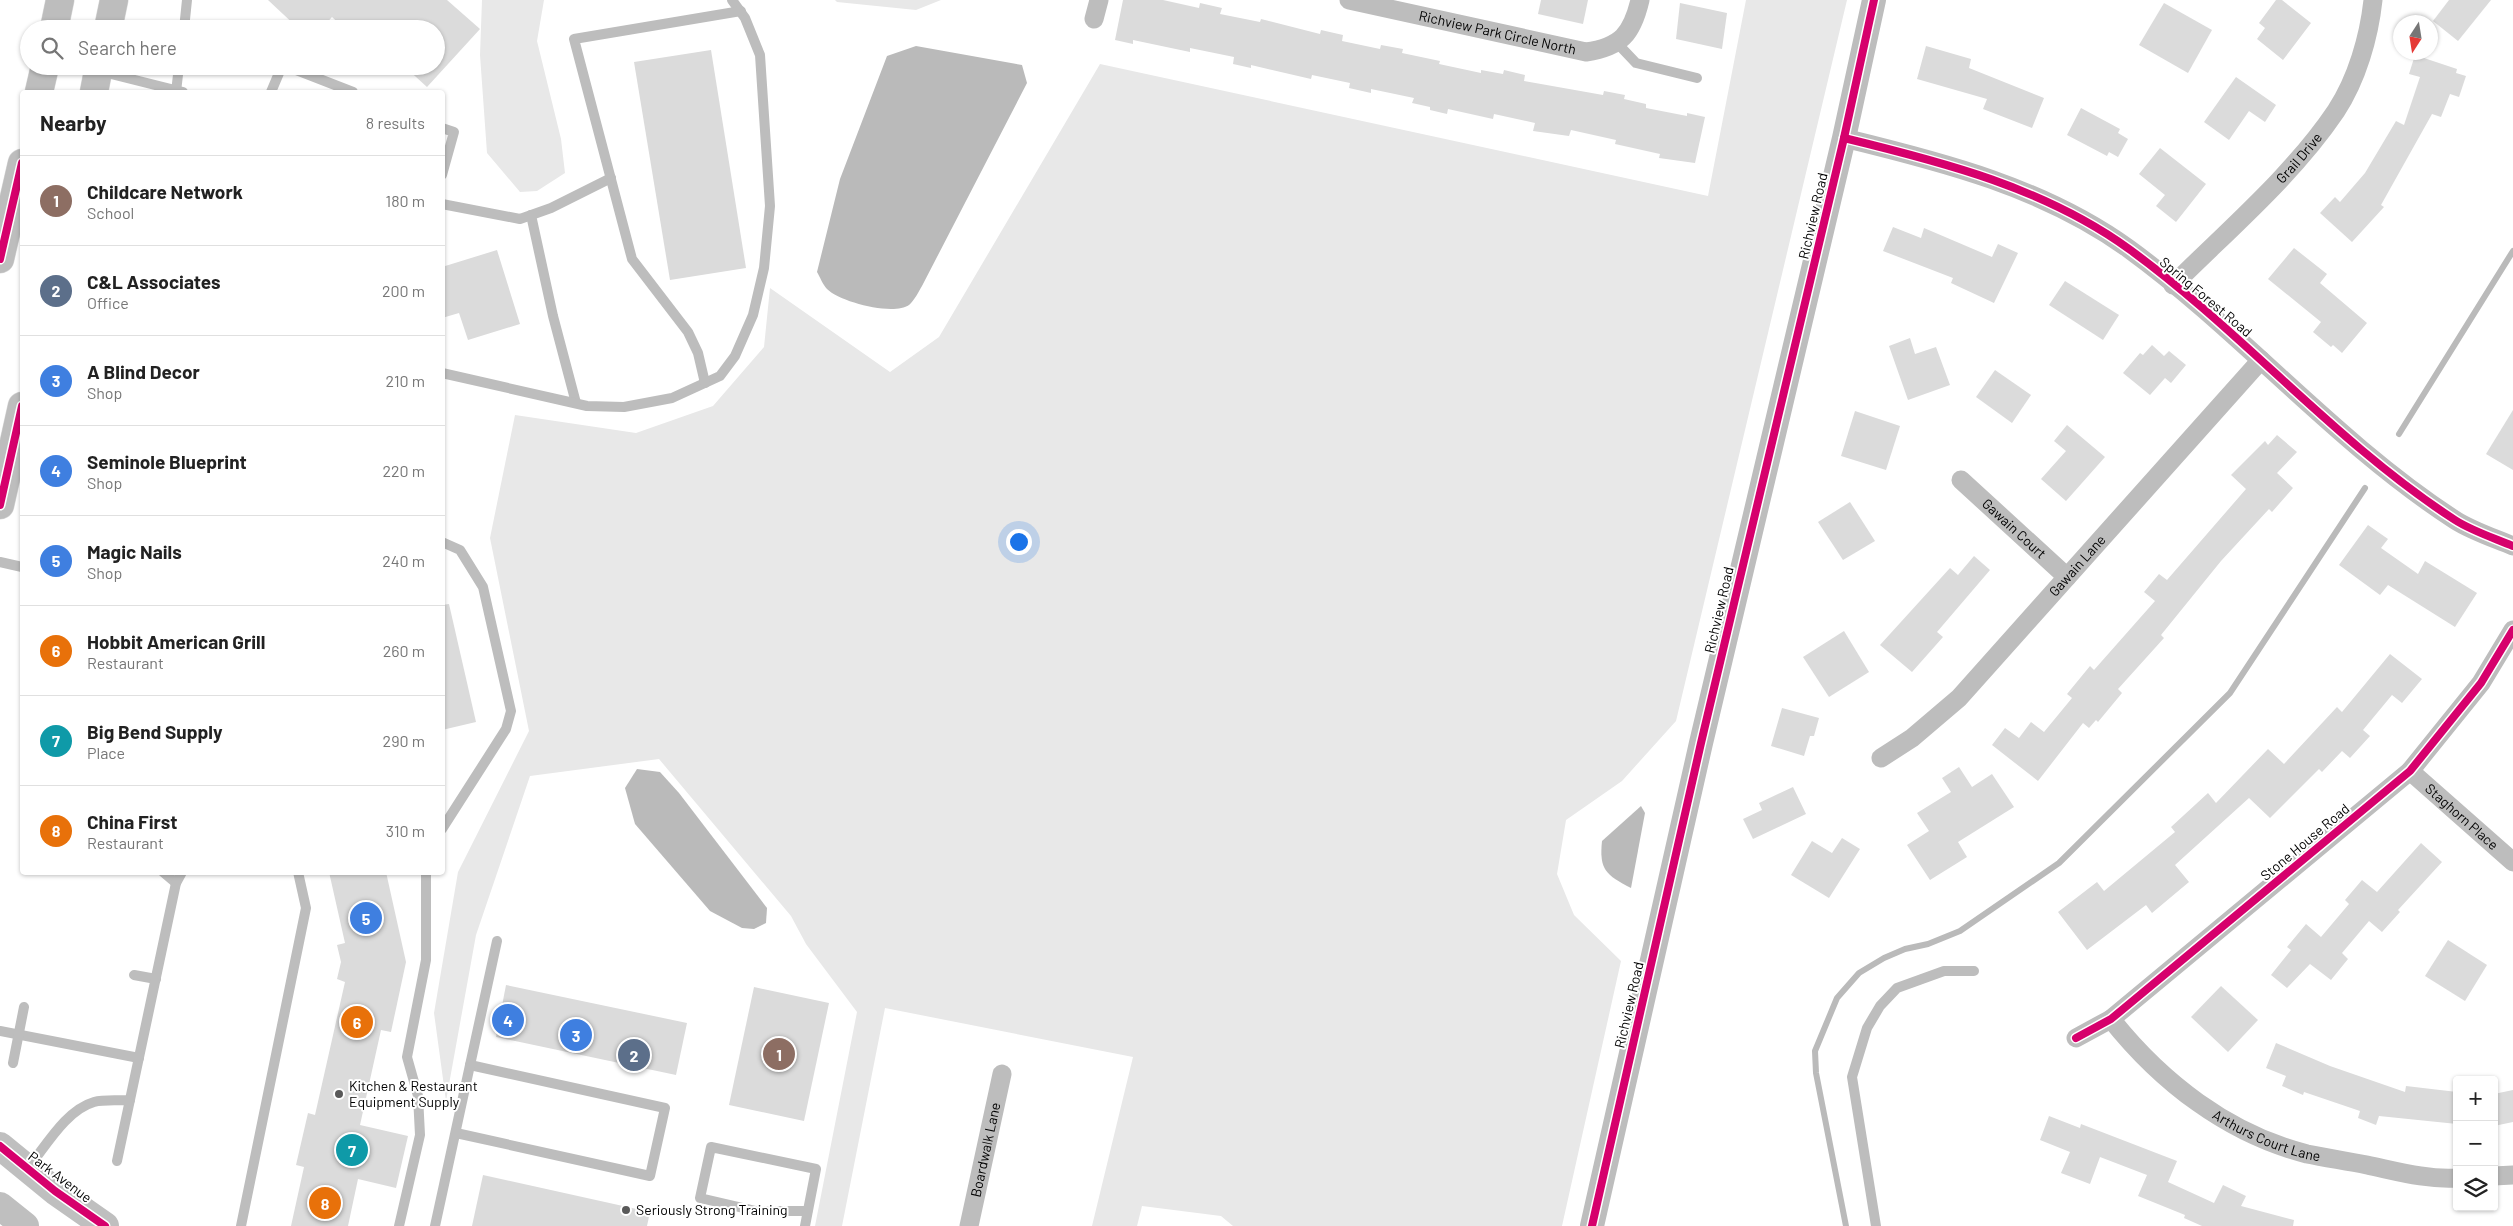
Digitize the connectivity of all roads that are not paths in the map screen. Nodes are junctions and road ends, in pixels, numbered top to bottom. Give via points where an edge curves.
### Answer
1 (114, 0) edge
2 (187, 0) edge
3 (732, 0) edge
4 (1099, 0) edge
5 (1349, 0) edge
6 (1640, 0) edge
7 (1874, 0) edge
8 (2374, 0) edge
9 (1370, 2) edge
10 (741, 11) junction
11 (110, 20) edge
12 (185, 20) edge
13 (1094, 20) dead end
14 (1617, 43) junction
15 (43, 75) edge
16 (101, 75) edge
17 (179, 75) edge
18 (278, 75) edge
19 (309, 75) edge
20 (1697, 78) dead end
21 (39, 90) edge
22 (169, 90) edge
23 (178, 90) edge
24 (272, 90) edge
25 (348, 90) edge
26 (445, 129) edge
27 (1844, 138) junction
28 (445, 164) edge
29 (20, 172) edge
30 (611, 178) junction
31 (445, 205) edge
32 (531, 215) junction
33 (0, 259) edge
34 (2173, 285) junction
35 (2261, 360) junction
36 (445, 375) edge
37 (705, 383) junction
38 (576, 403) junction
39 (20, 415) edge
40 (1961, 480) dead end
41 (0, 505) edge
42 (445, 543) edge
43 (2513, 546) edge
44 (0, 562) edge
45 (20, 567) edge
46 (2067, 577) junction
47 (2513, 630) edge
48 (1881, 758) dead end
49 (2410, 771) junction
50 (445, 824) edge
51 (2513, 862) edge
52 (167, 875) edge
53 (180, 875) edge
54 (299, 875) edge
55 (426, 875) edge
56 (176, 883) junction
57 (497, 941) dead end
58 (1974, 971) dead end
59 (134, 975) dead end
60 (156, 979) junction
61 (24, 1007) dead end
62 (2111, 1019) junction
63 (0, 1031) edge
64 (19, 1035) junction
65 (2076, 1038) dead end
66 (139, 1058) junction
67 (13, 1063) dead end
68 (470, 1065) junction
69 (1002, 1074) dead end
70 (130, 1100) junction
71 (456, 1133) junction
72 (0, 1146) edge
73 (117, 1161) dead end
74 (28, 1168) junction
75 (2513, 1175) edge
76 (2498, 1176) edge
77 (2453, 1178) edge
78 (0, 1206) edge
79 (808, 1211) junction
80 (25, 1226) edge
81 (106, 1226) edge
82 (241, 1226) edge
83 (399, 1226) edge
84 (436, 1226) edge
85 (805, 1226) edge
86 (969, 1226) edge
87 (1592, 1226) edge
88 (1876, 1226) edge

1 - 11 main road
2 - 12 lane
3 - 10 lane
4 - 13 street
5 - 9 street, Richview Park Circle North
6 - 14 street via 1627,35
7 - 27 street, Richview Road
8 - 34 street, Grail Drive via 2356,69 2337,109 2304,154
9 - 14 street, Richview Park Circle North via 1586,52 1603,50
10 - 30 lane via 574,39
10 - 37 lane via 760,55 770,206 766,250 754,315 735,356 720,376
14 - 20 lane via 1636,63
15 - 21 main road
16 - 22 lane
17 - 23 lane
18 - 24 lane
19 - 25 lane
26 - 28 lane via 454,132
27 - 34 street, Spring Forest Road via 1942,162 2044,200 2128,248
27 - 87 street, Richview Road via 1700,743
29 - 33 main road
30 - 32 lane
30 - 37 lane via 632,260 688,332 698,353
31 - 32 lane via 520,219
32 - 38 lane
34 - 35 street, Spring Forest Road
35 - 43 street, Spring Forest Road via 2389,473 2456,521
35 - 46 street, Gawain Lane
36 - 38 lane
37 - 38 lane via 672,398 624,407
39 - 41 main road
40 - 46 street, Gawain Court
42 - 50 lane via 460,550 483,587 511,711 506,729
44 - 45 lane
46 - 48 street, Gawain Lane via 1959,698 1912,738
47 - 49 street, Stone House Road via 2481,683
49 - 51 street, Staghorn Place
49 - 62 street, Stone House Road
52 - 56 lane
53 - 56 lane
54 - 82 lane via 306,908
55 - 83 lane via 426,960 407,1057 418,1096 420,1135
56 - 60 lane
57 - 68 lane
58 - 88 lane via 1944,970 1897,988 1880,1006 1867,1028 1852,1077
59 - 60 lane
60 - 66 lane
61 - 64 lane
62 - 65 street, Stone House Road
62 - 77 street, Arthurs Court Lane via 2137,1051 2164,1076 2205,1108 2239,1128 2307,1153 2402,1172
63 - 64 lane
64 - 66 lane
64 - 67 lane
66 - 70 lane
68 - 71 lane
68 - 71 lane via 665,1108 650,1176
69 - 86 street, Boardwalk Lane
70 - 73 lane
70 - 74 lane via 96,1102 82,1107 66,1121
71 - 84 lane
72 - 74 main road, Park Avenue
74 - 81 main road, Park Avenue
75 - 76 street
78 - 80 main road
79 - 79 lane via 756,1211 700,1198 711,1147 816,1169
79 - 85 lane

